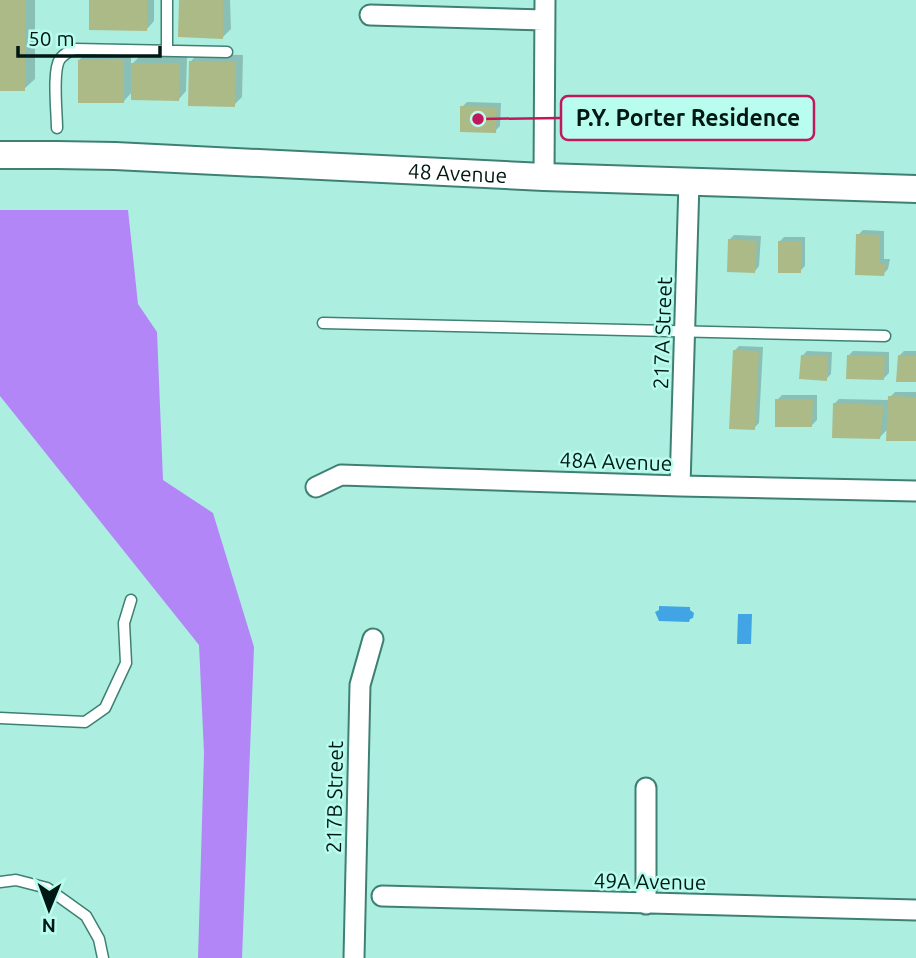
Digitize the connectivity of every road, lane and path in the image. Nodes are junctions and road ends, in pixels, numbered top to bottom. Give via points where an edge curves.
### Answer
1 (167, 0) edge
2 (545, 0) edge
3 (370, 15) dead end
4 (544, 20) junction
5 (167, 51) junction
6 (227, 52) dead end
7 (57, 128) dead end
8 (0, 155) edge
9 (544, 177) junction
10 (689, 182) junction
11 (916, 189) edge
12 (323, 323) dead end
13 (684, 331) junction
14 (885, 336) dead end
15 (680, 486) junction
16 (316, 487) dead end
17 (916, 491) edge
18 (131, 600) dead end
19 (373, 639) dead end
20 (0, 718) edge
21 (646, 788) dead end
22 (0, 882) edge
23 (382, 896) dead end
24 (646, 904) junction
25 (916, 910) edge
26 (103, 958) edge
27 (354, 958) edge

1 - 5 lane
2 - 4 street
3 - 4 street
4 - 9 street
5 - 6 lane
5 - 7 lane via 68,51 56,67
8 - 9 main road, 48 Avenue via 115,156
9 - 10 main road, 48 Avenue
10 - 11 main road, 48 Avenue
10 - 13 street, 217A Street
12 - 13 lane
13 - 14 lane
13 - 15 street, 217A Street
15 - 16 street, 48A Avenue via 341,475
15 - 17 street, 48A Avenue
18 - 20 lane via 124,623 126,663 104,708 85,722
19 - 27 street, 217B Street via 360,685
21 - 24 street
22 - 26 lane via 16,880 47,888 86,916
23 - 24 street, 49A Avenue
24 - 25 street, 49A Avenue

